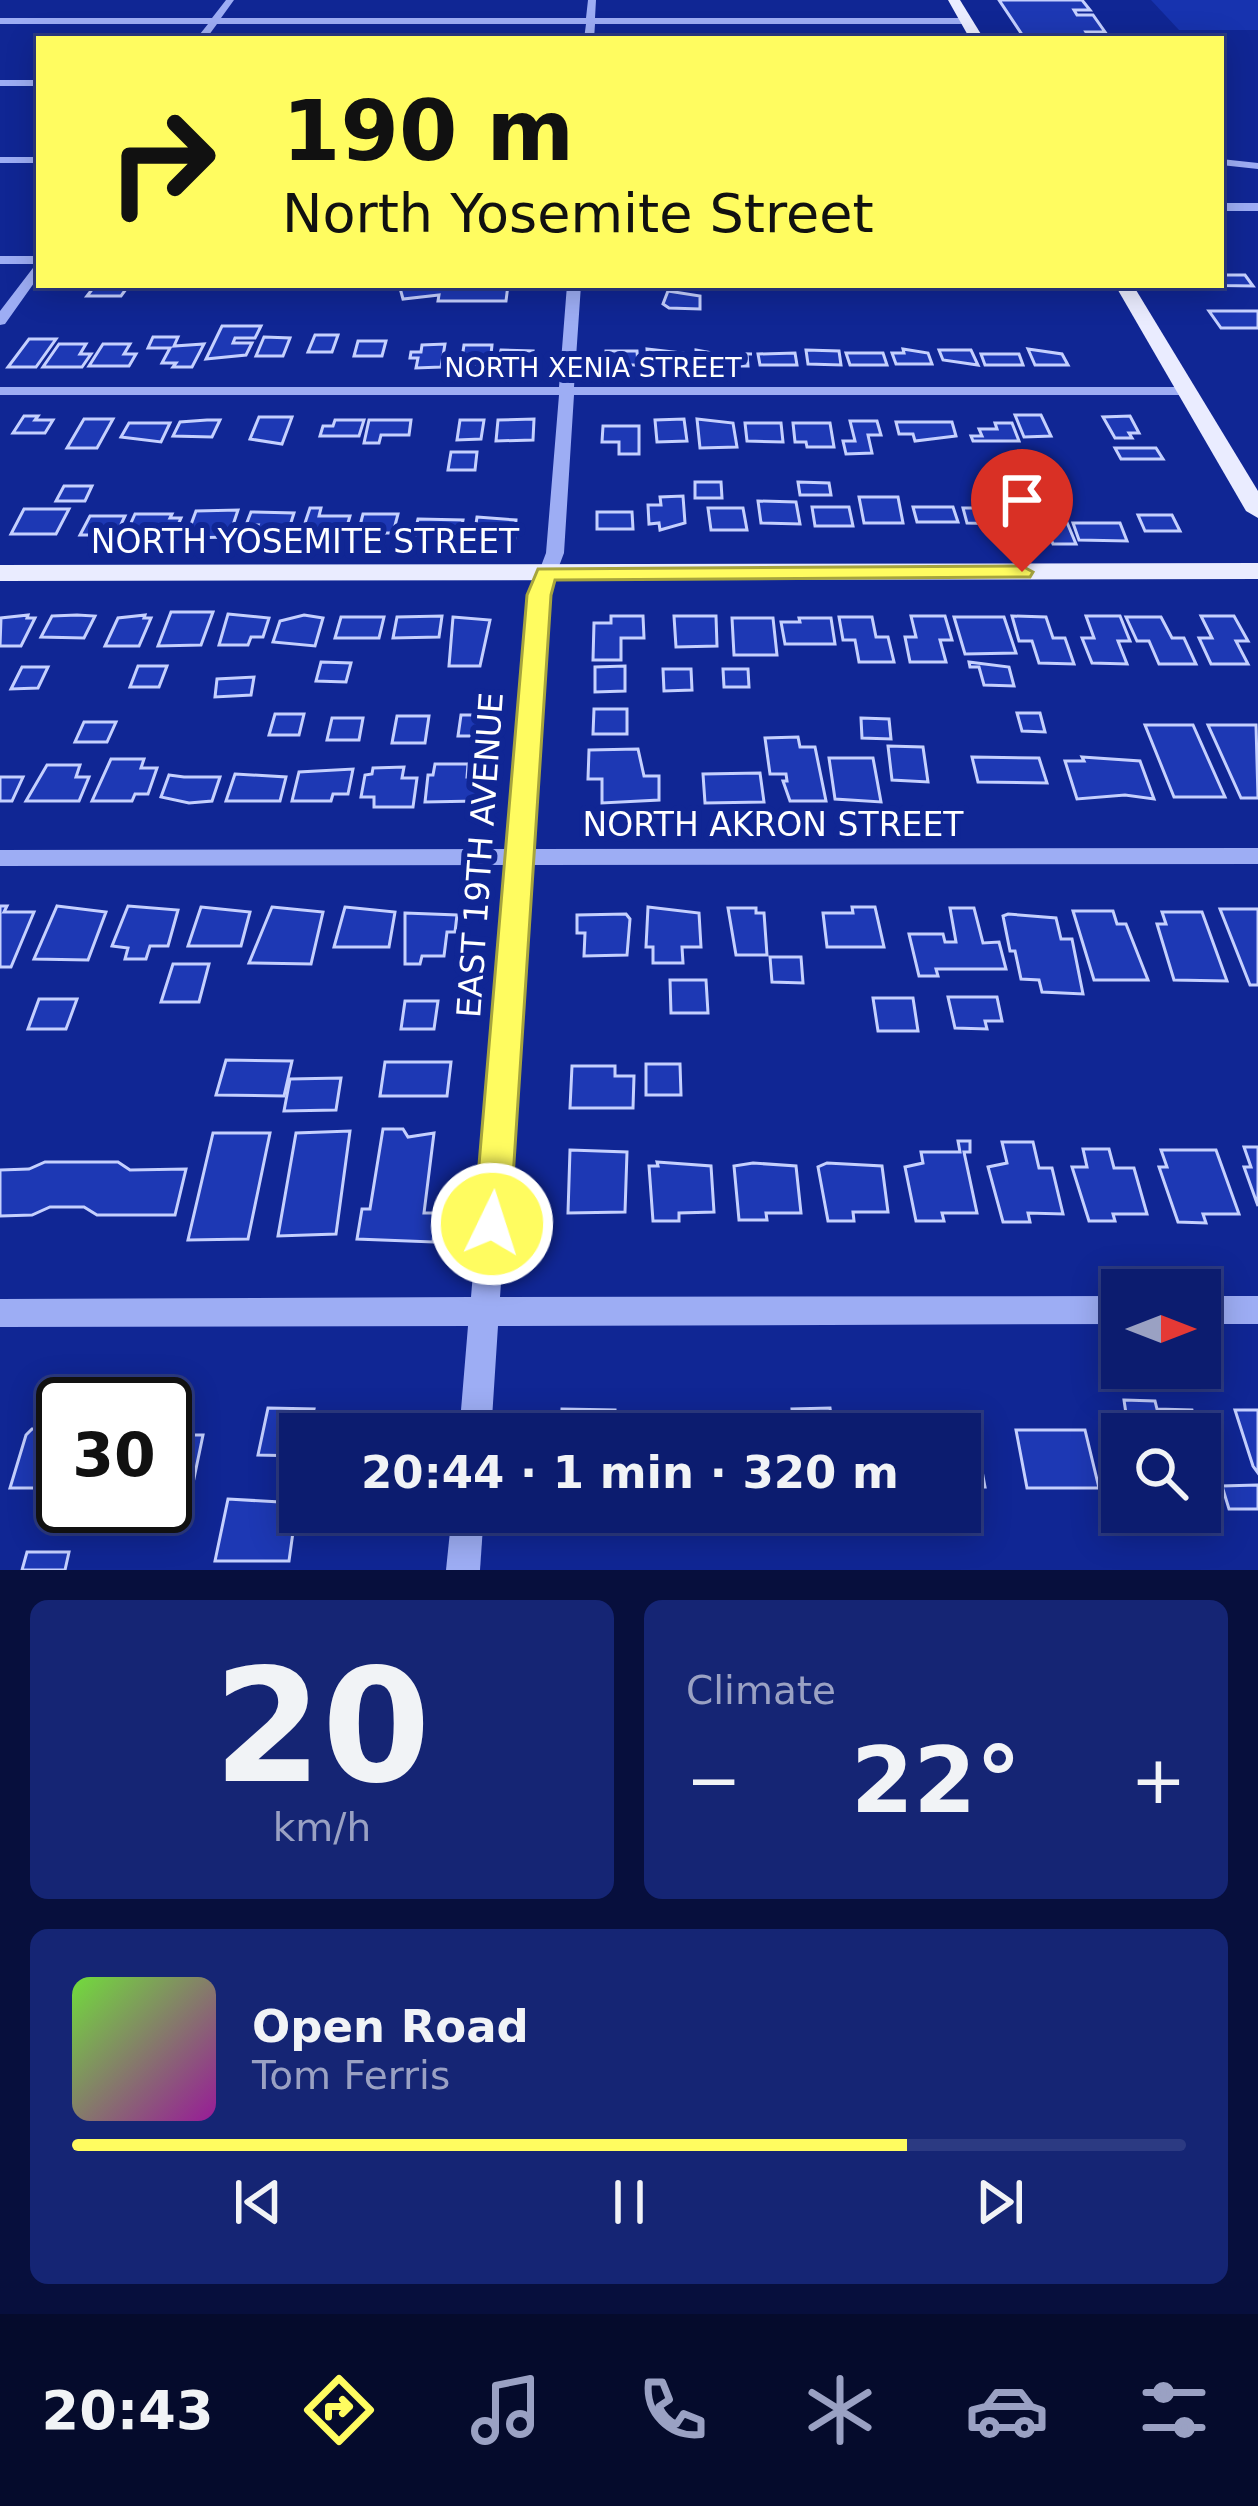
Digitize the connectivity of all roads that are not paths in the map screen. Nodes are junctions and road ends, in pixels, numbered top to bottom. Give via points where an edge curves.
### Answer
1 (230, 0) edge
2 (592, 0) edge
3 (954, 0) edge
4 (0, 21) edge
5 (215, 21) junction
6 (590, 21) junction
7 (966, 21) junction
8 (204, 36) edge
9 (590, 36) edge
10 (975, 36) edge
11 (0, 82) edge
12 (36, 82) edge
13 (1224, 159) edge
14 (0, 160) edge
15 (36, 160) edge
16 (1224, 160) edge
17 (1258, 166) edge
18 (1224, 207) edge
19 (1258, 207) edge
20 (0, 260) edge
21 (36, 263) edge
22 (36, 267) edge
23 (574, 288) edge
24 (1126, 288) edge
25 (0, 320) edge
26 (0, 391) edge
27 (567, 391) junction
28 (1187, 391) junction
29 (1234, 470) junction
30 (1258, 491) edge
31 (1258, 511) edge
32 (1258, 571) edge
33 (0, 573) edge
34 (546, 574) junction
35 (1258, 856) edge
36 (519, 857) junction
37 (0, 858) edge
38 (1101, 1310) edge
39 (1221, 1310) edge
40 (1258, 1310) edge
41 (485, 1311) junction
42 (0, 1313) edge
43 (477, 1413) edge
44 (466, 1533) edge
45 (463, 1570) edge

1 - 5 street
2 - 6 street
3 - 7 main road
4 - 5 street
5 - 6 street
5 - 8 street
6 - 7 street
6 - 9 street
7 - 10 main road
11 - 12 street
13 - 17 street via 1251,150
14 - 15 street
16 - 17 street
18 - 19 street
20 - 21 street
22 - 25 street
23 - 27 street, EAST 19TH AVENUE
24 - 28 main road
26 - 27 street, NORTH XENIA STREET
27 - 28 street, NORTH XENIA STREET
27 - 34 street, EAST 19TH AVENUE via 555,553
28 - 29 main road
29 - 30 main road
29 - 31 main road
32 - 34 main road, NORTH YOSEMITE STREET
33 - 34 main road, NORTH YOSEMITE STREET
34 - 36 street, EAST 19TH AVENUE
35 - 36 street, NORTH AKRON STREET
36 - 37 street, NORTH AKRON STREET
36 - 41 street, EAST 19TH AVENUE
38 - 41 street
39 - 40 street
41 - 42 street
41 - 43 street, EAST 19TH AVENUE
44 - 45 street

